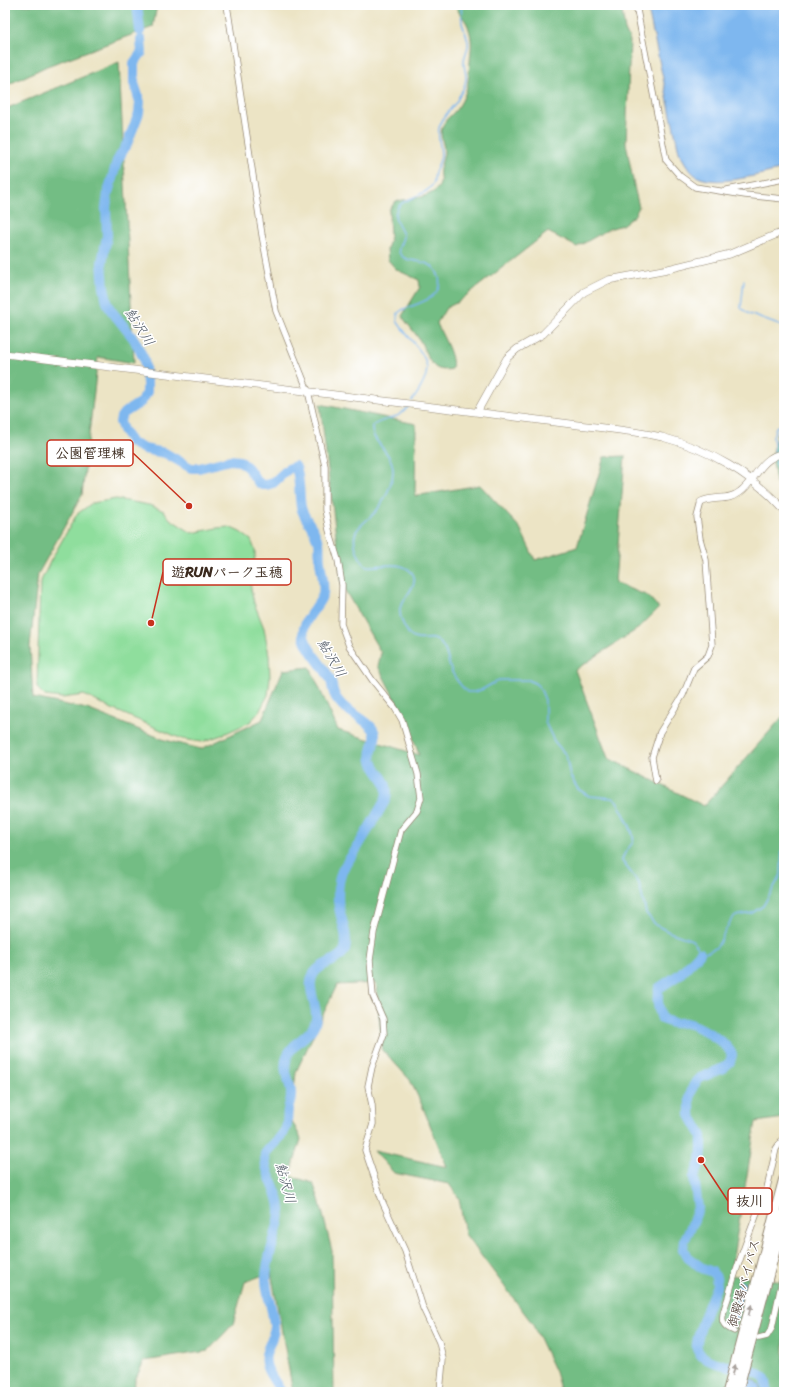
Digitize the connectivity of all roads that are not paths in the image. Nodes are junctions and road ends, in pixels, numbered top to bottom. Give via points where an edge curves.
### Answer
1 (227, 5) edge
2 (636, 5) edge
3 (784, 179) edge
4 (723, 191) junction
5 (784, 199) edge
6 (784, 231) edge
7 (775, 236) joint
8 (5, 354) edge
9 (308, 391) junction
10 (477, 412) junction
11 (784, 453) edge
12 (751, 480) junction
13 (701, 502) joint
14 (784, 510) edge
15 (656, 781) dead end
16 (784, 1137) edge
17 (784, 1180) edge
18 (784, 1215) edge
19 (784, 1271) edge
20 (734, 1331) dead end
21 (759, 1338) dead end
22 (744, 1348) junction
23 (440, 1392) edge
24 (728, 1392) edge
25 (737, 1392) edge

1 - 9 street via 276,310
2 - 4 street via 666,160 680,176 695,187
3 - 4 street
4 - 5 street
6 - 7 street
7 - 10 street via 730,254 608,280 584,292 543,334 507,358
8 - 9 street
9 - 10 street
9 - 23 street via 325,466 325,510 342,585 341,624 353,652 402,720 418,774 421,798 418,811 401,830 374,932 370,960 373,996 382,1019 384,1034 369,1079 374,1124 365,1150 383,1203 405,1251 423,1308 439,1342 443,1359
10 - 12 street via 662,437 725,462
11 - 12 street via 772,457
12 - 13 street via 738,494
12 - 14 street
13 - 15 street via 697,517 706,560 712,645 708,656 694,668 683,695 660,732 652,757
16 - 20 street via 776,1150 765,1196 735,1270 723,1313 725,1326
22 -> 17 highway, 御殿場バイパス
18 - 22 highway, 御殿場バイパス
19 - 21 street via 772,1328 767,1336
24 -> 22 highway, 御殿場バイパス
22 - 25 highway, 御殿場バイパス

